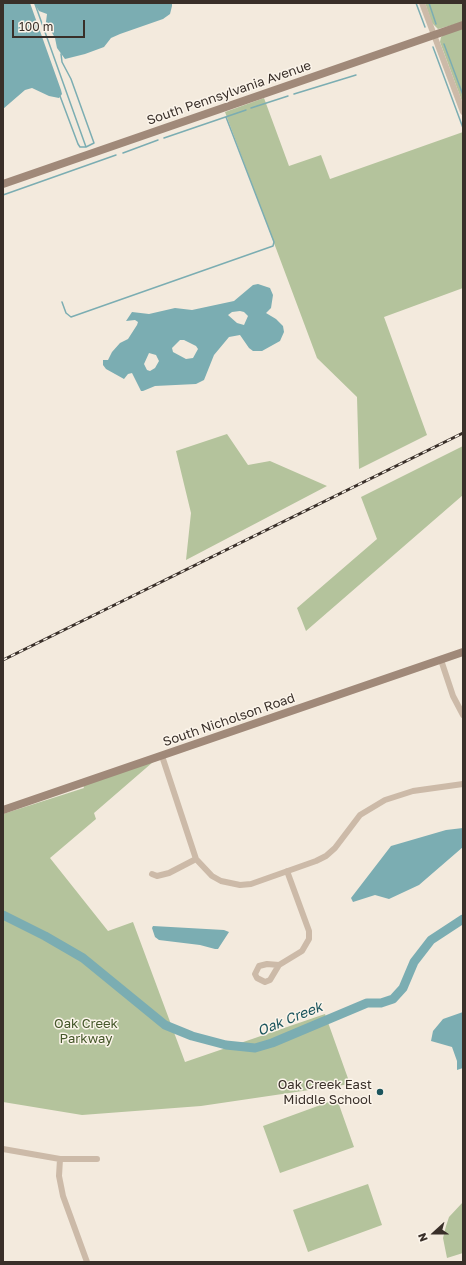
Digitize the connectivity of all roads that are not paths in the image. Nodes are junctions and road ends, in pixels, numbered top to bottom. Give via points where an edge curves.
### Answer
1 (422, 3) edge
2 (463, 25) edge
3 (434, 34) junction
4 (463, 112) edge
5 (3, 184) edge
6 (463, 652) edge
7 (441, 660) junction
8 (463, 715) edge
9 (162, 756) junction
10 (463, 784) edge
11 (3, 810) edge
12 (196, 859) junction
13 (287, 871) junction
14 (152, 874) dead end
15 (279, 965) dead end
16 (3, 1150) edge
17 (60, 1159) junction
18 (97, 1159) dead end
19 (87, 1262) edge

1 - 3 street
2 - 3 street, South Pennsylvania Avenue
3 - 4 street
3 - 5 street, South Pennsylvania Avenue
6 - 7 street, South Nicholson Road
7 - 8 street via 453,696
7 - 9 street, South Nicholson Road
9 - 11 street, South Nicholson Road
9 - 12 street
10 - 13 street via 413,791 374,805 354,820 335,848 326,856
12 - 13 street via 212,876 221,881 240,885 251,884
12 - 14 street via 169,874
13 - 15 street via 309,931 309,939 302,951
16 - 17 street
17 - 18 street
17 - 19 street via 59,1176 63,1196

